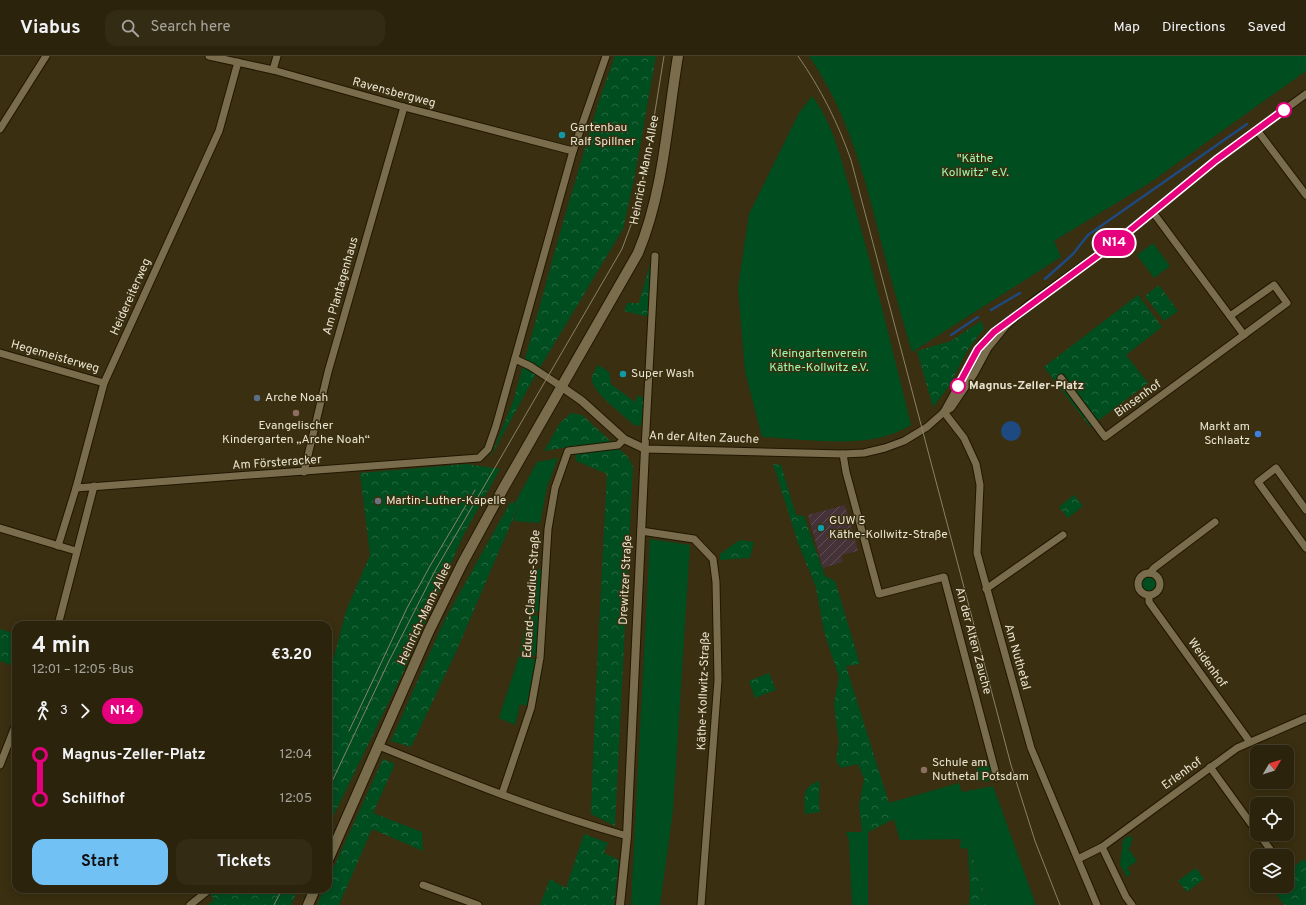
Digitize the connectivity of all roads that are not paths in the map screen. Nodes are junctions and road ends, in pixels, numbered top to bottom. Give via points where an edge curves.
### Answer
1 (46, 56) edge
2 (209, 56) edge
3 (277, 56) edge
4 (606, 56) edge
5 (678, 56) edge
6 (238, 62) junction
7 (273, 70) junction
8 (1306, 94) edge
9 (404, 107) junction
10 (0, 129) edge
11 (1257, 130) junction
12 (573, 151) junction
13 (1306, 195) edge
14 (1152, 211) junction
15 (655, 256) dead end
16 (1230, 316) junction
17 (1244, 335) junction
18 (0, 353) edge
19 (516, 359) junction
20 (1062, 378) dead end
21 (104, 383) junction
22 (562, 387) junction
23 (944, 412) junction
24 (624, 439) junction
25 (645, 449) junction
26 (843, 454) junction
27 (304, 472) junction
28 (94, 486) junction
29 (76, 488) junction
30 (1306, 510) edge
31 (1214, 522) dead end
32 (0, 528) edge
33 (641, 531) junction
34 (1063, 535) dead end
35 (58, 546) junction
36 (1306, 548) edge
37 (76, 551) junction
38 (1150, 573) junction
39 (986, 589) junction
40 (1149, 596) junction
41 (59, 621) edge
42 (1306, 718) edge
43 (12, 734) edge
44 (1250, 742) junction
45 (379, 746) junction
46 (0, 765) edge
47 (1210, 767) junction
48 (997, 778) dead end
49 (502, 794) junction
50 (1250, 822) edge
51 (627, 836) junction
52 (1102, 848) junction
53 (332, 851) edge
54 (1078, 859) junction
55 (423, 884) dead end
56 (205, 893) edge
57 (313, 893) edge
58 (190, 905) edge
59 (308, 905) edge
60 (478, 905) edge
61 (620, 905) edge
62 (701, 905) edge
63 (1097, 905) edge
64 (1132, 905) edge

1 - 10 street
2 - 6 street, Ravensbergweg
3 - 7 street
4 - 12 street
5 - 22 main road, Heinrich-Mann-Allee via 659,176 646,233 629,271
6 - 7 street, Ravensbergweg
6 - 21 street, Heidereiterweg via 219,131
7 - 9 street, Ravensbergweg
8 - 11 street, An der Alten Zauche
9 - 12 street, Ravensbergweg
9 - 27 street, Am Plantagenhaus via 328,372
11 - 13 street
11 - 14 street, An der Alten Zauche
12 - 19 street
14 - 16 street
14 - 23 street, An der Alten Zauche via 1116,242 1014,317 988,348 957,401
15 - 25 street, Drewitzer Straße
16 - 17 street
16 - 17 street, Binsenhof via 1274,285 1287,303
17 - 20 street, Binsenhof via 1105,437
18 - 21 street, Hegemeisterweg
19 - 22 street
19 - 27 street, Am Försteracker via 488,449 479,458
21 - 29 street, Heidereiterweg
22 - 24 street, An der Alten Zauche via 582,401
22 - 45 main road, Heinrich-Mann-Allee via 452,584
23 - 26 street, An der Alten Zauche via 927,427 904,441 864,453
23 - 39 street, Am Nuthetal via 964,438 976,464 980,485 977,553
24 - 25 street, An der Alten Zauche
24 - 49 street, Eduard-Claudius-Straße via 618,445 568,451 557,480 548,530 540,651 531,708
25 - 26 street, An der Alten Zauche
25 - 33 street, Drewitzer Straße
26 - 48 street, An der Alten Zauche via 879,594 944,577
27 - 28 street, Am Försteracker
28 - 29 street, Am Försteracker
28 - 37 street
29 - 35 street, Heidereiterweg
30 - 36 street via 1276,468 1258,482
31 - 38 street, Weidenhof
32 - 35 street
33 - 51 street, Drewitzer Straße
33 - 62 street, Käthe-Kollwitz-Straße via 694,539 713,559 716,582 718,680
34 - 39 street
35 - 37 street
37 - 41 street
38 - 40 street via 1157,577 1160,587
38 - 40 street, Weidenhof via 1141,577 1138,582 1141,591
39 - 54 street, Am Nuthetal via 1031,748
40 - 44 street, Weidenhof via 1149,602
42 - 44 street, Erlenhof
43 - 46 street
44 - 47 street, Erlenhof
45 - 49 street
45 - 53 main road, Heinrich-Mann-Allee
47 - 50 street
47 - 52 street, Erlenhof
49 - 51 street
51 - 61 street, Drewitzer Straße
52 - 54 street, Erlenhof
52 - 64 street
54 - 63 street, Am Nuthetal
55 - 60 street
56 - 58 street
57 - 59 main road

